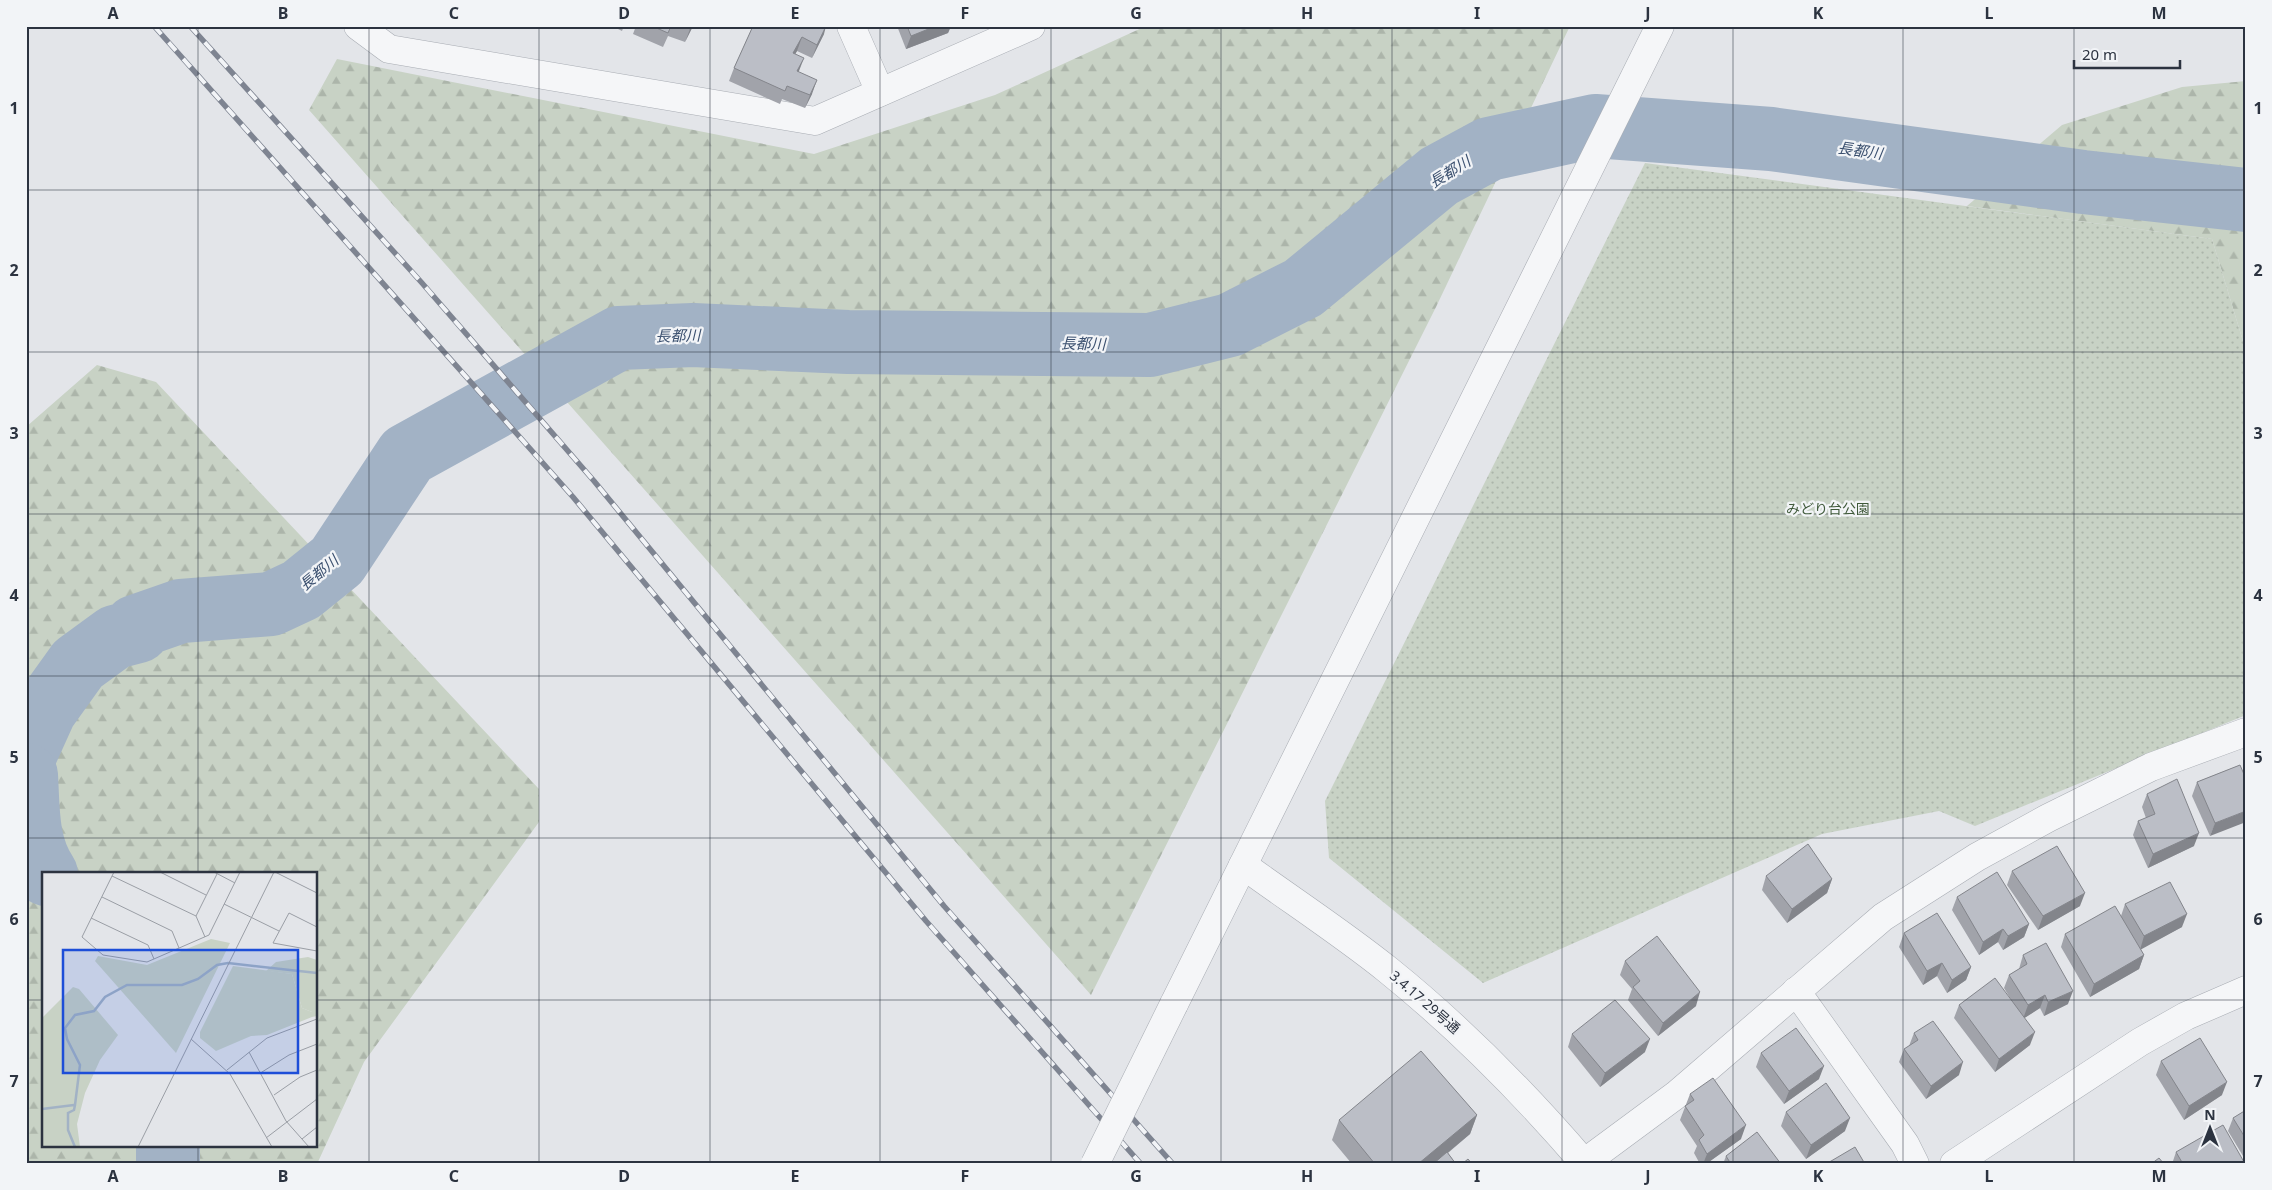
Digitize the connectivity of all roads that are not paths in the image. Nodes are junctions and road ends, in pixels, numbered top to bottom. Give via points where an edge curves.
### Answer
1 (358, 26) edge
2 (852, 26) edge
3 (1031, 26) edge
4 (1660, 26) edge
5 (880, 92) junction
6 (2246, 732) edge
7 (1243, 865) junction
8 (2246, 990) edge
9 (1796, 991) junction
10 (1585, 1163) edge
11 (1095, 1164) edge
12 (1915, 1164) edge
13 (1954, 1164) edge

1 - 5 street via 389,49 815,121
2 - 5 street
3 - 5 street
4 - 7 street
6 - 9 street via 2151,768 1977,856 1884,917
7 - 10 street, 3.4.17 29号通 via 1387,969 1457,1029 1541,1112
7 - 11 street, bridge
8 - 13 street via 2186,1016 2133,1047
9 - 10 street via 1676,1095
9 - 12 street via 1905,1144

